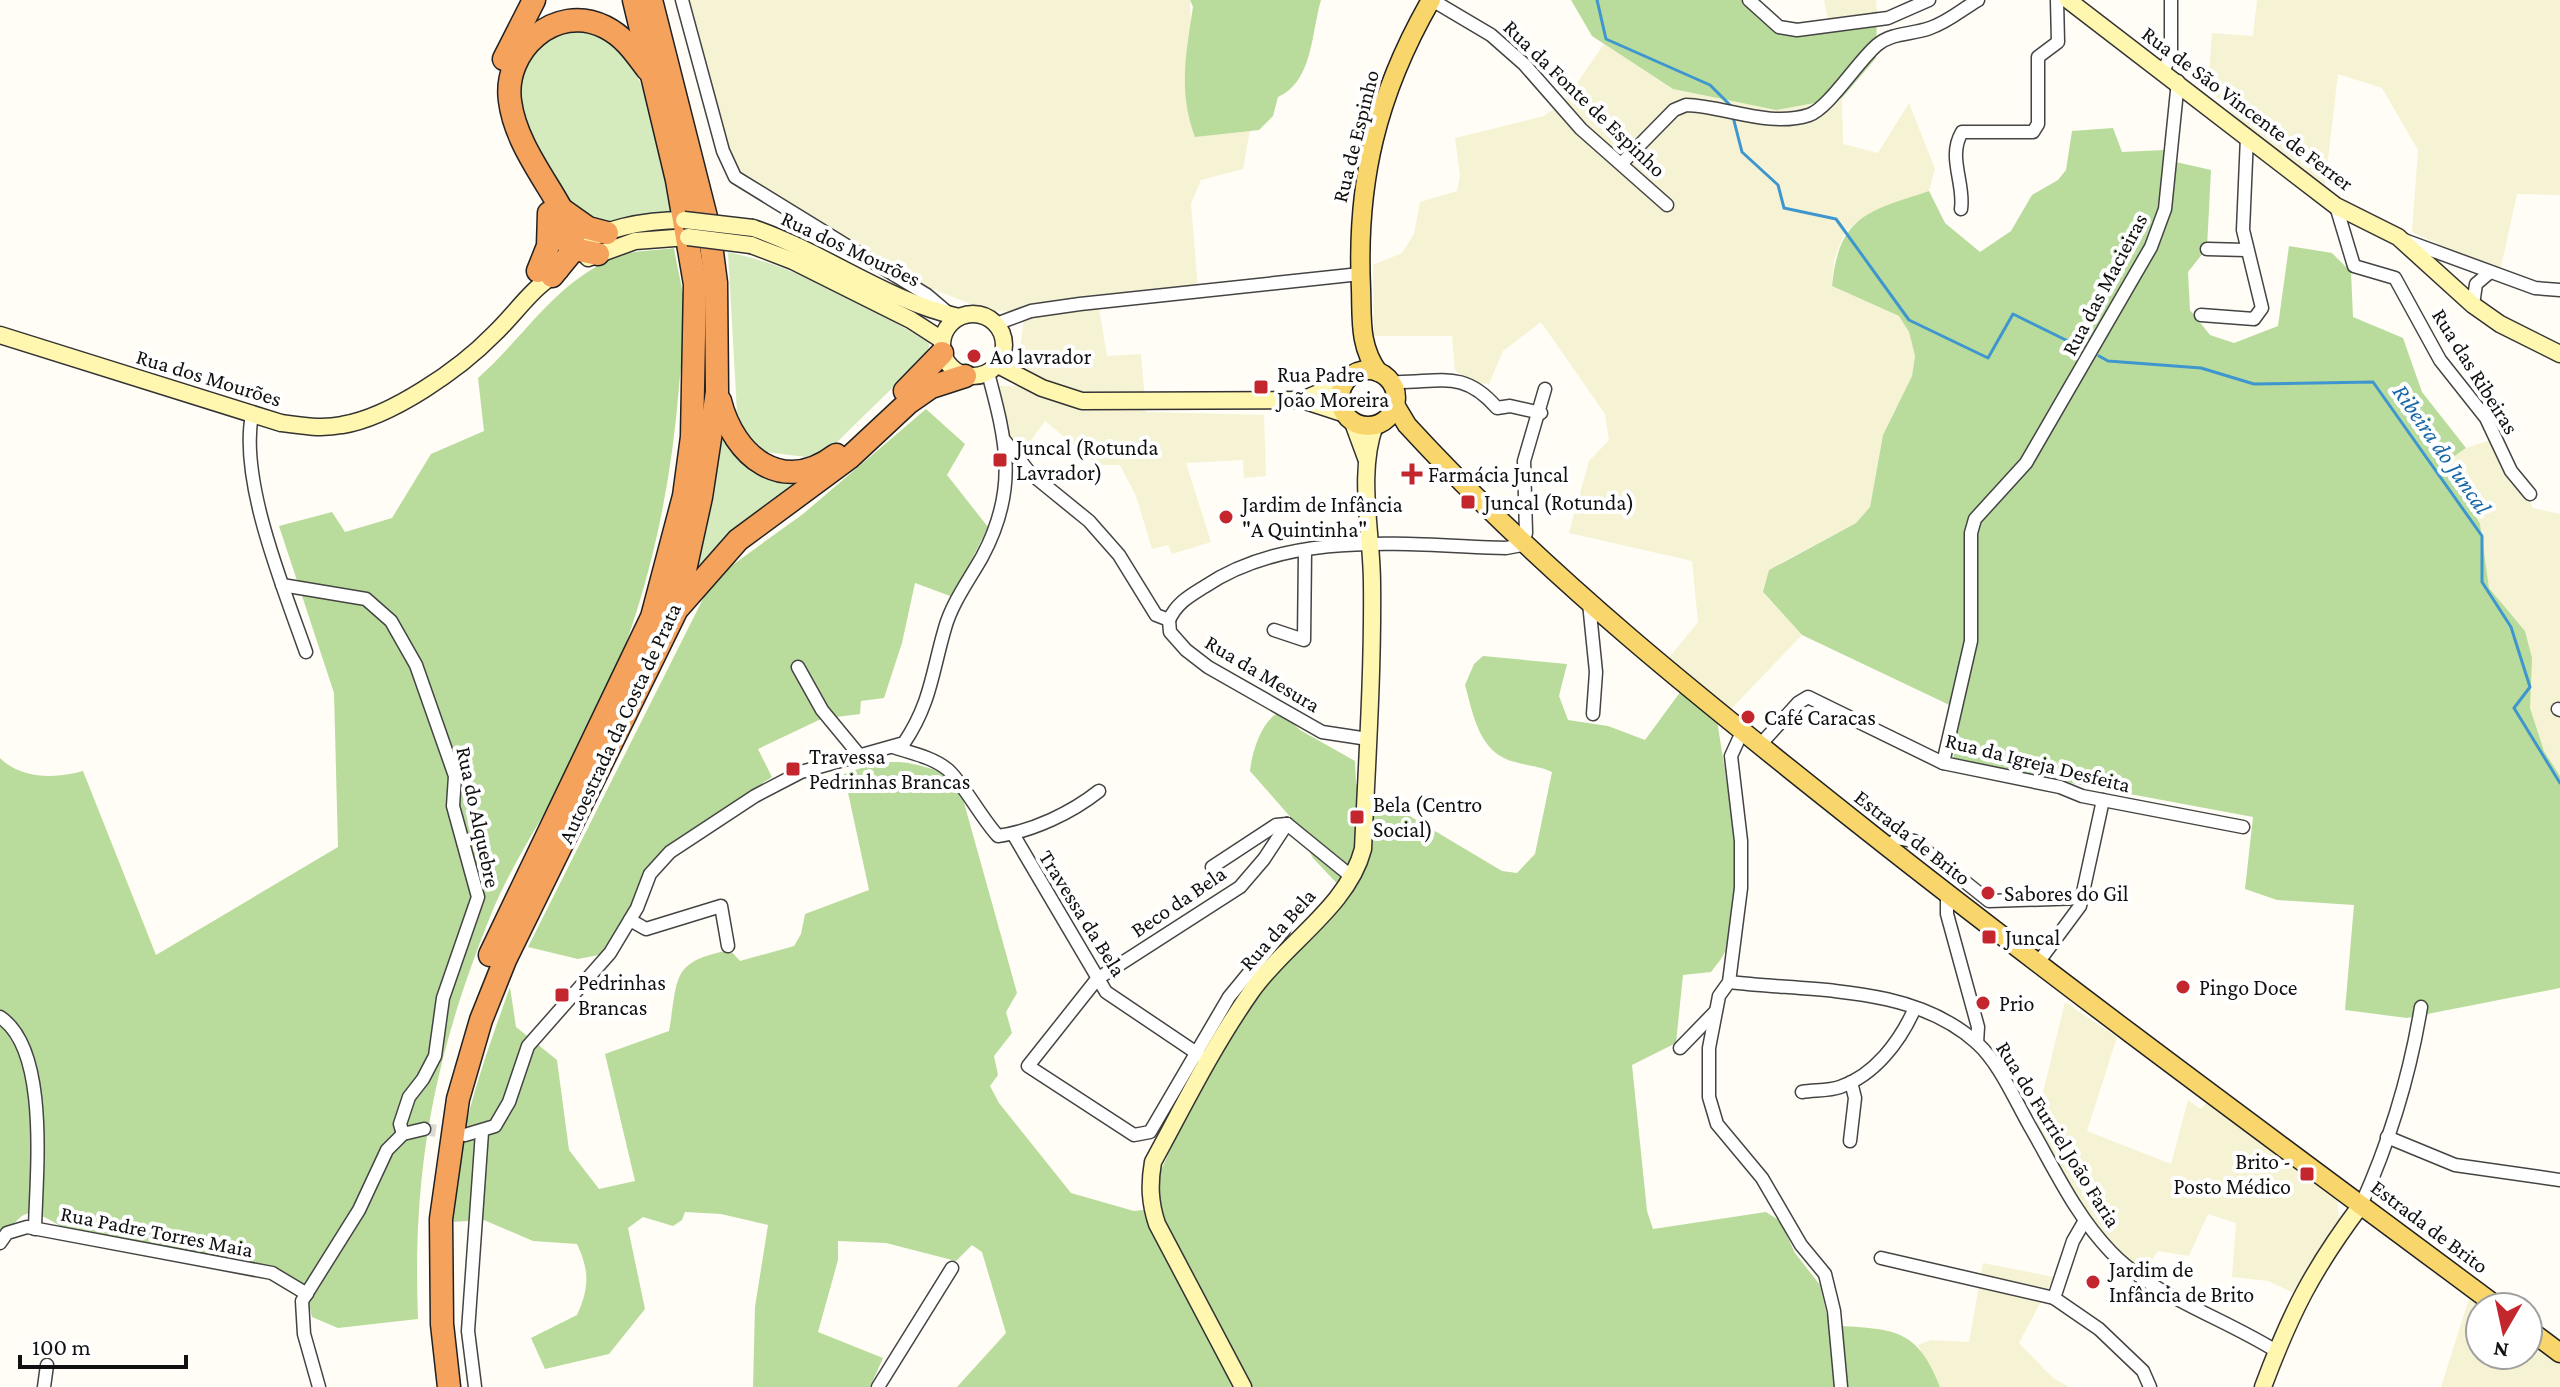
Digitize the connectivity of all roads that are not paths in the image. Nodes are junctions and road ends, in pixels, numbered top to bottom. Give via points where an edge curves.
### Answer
1 (534, 0) edge
2 (634, 0) edge
3 (651, 0) edge
4 (682, 0) edge
5 (1432, 0) edge
6 (1749, 0) edge
7 (1929, 0) edge
8 (2171, 0) edge
9 (1972, 1) edge
10 (2069, 1) edge
11 (2163, 71) junction
12 (651, 75) junction
13 (2178, 81) junction
14 (2247, 137) junction
15 (1622, 163) junction
16 (1667, 205) dead end
17 (2336, 206) junction
18 (1961, 209) dead end
19 (555, 210) junction
20 (607, 233) junction
21 (633, 233) junction
22 (752, 236) junction
23 (2398, 237) junction
24 (572, 247) junction
25 (2207, 249) dead end
26 (2246, 250) junction
27 (598, 254) junction
28 (545, 273) junction
29 (2489, 273) junction
30 (1360, 274) junction
31 (2560, 290) edge
32 (2473, 305) junction
33 (2201, 315) dead end
34 (954, 316) junction
35 (996, 324) junction
36 (0, 335) edge
37 (1362, 341) junction
38 (942, 347) junction
39 (2560, 354) edge
40 (984, 371) junction
41 (1348, 379) junction
42 (1545, 389) dead end
43 (717, 392) junction
44 (1302, 400) junction
45 (1386, 400) junction
46 (1541, 413) junction
47 (252, 415) junction
48 (1348, 417) junction
49 (1005, 441) junction
50 (1367, 460) junction
51 (1030, 473) junction
52 (1006, 479) junction
53 (2530, 494) dead end
54 (1370, 544) junction
55 (1522, 545) junction
56 (1305, 552) junction
57 (282, 585) junction
58 (1589, 603) junction
59 (676, 611) junction
60 (1169, 620) junction
61 (1274, 630) dead end
62 (306, 652) dead end
63 (798, 667) dead end
64 (1593, 714) dead end
65 (1742, 732) junction
66 (1368, 739) junction
67 (1759, 746) junction
68 (893, 747) junction
69 (860, 756) junction
70 (1943, 763) junction
71 (1099, 791) dead end
72 (2103, 800) junction
73 (1287, 824) junction
74 (2243, 827) dead end
75 (1013, 834) junction
76 (1889, 848) junction
77 (1212, 867) dead end
78 (1352, 877) junction
79 (1947, 895) junction
80 (2083, 898) junction
81 (630, 920) junction
82 (1284, 930) dead end
83 (728, 946) dead end
84 (2037, 964) junction
85 (1097, 979) junction
86 (1729, 982) junction
87 (2421, 1007) dead end
88 (1914, 1010) junction
89 (1715, 1012) junction
90 (0, 1017) edge
91 (1977, 1043) junction
92 (1680, 1048) dead end
93 (1202, 1056) junction
94 (1851, 1082) junction
95 (1802, 1092) dead end
96 (424, 1129) tunnel mouth
97 (482, 1132) junction
98 (403, 1134) junction
99 (465, 1135) tunnel mouth
100 (1142, 1136) joint
101 (2387, 1137) junction
102 (1850, 1141) dead end
103 (2560, 1180) edge
104 (2361, 1205) junction
105 (2084, 1222) junction
106 (35, 1229) junction
107 (0, 1243) edge
108 (1881, 1258) dead end
109 (952, 1268) dead end
110 (2477, 1291) edge
111 (307, 1294) junction
112 (2054, 1298) junction
113 (2276, 1351) junction
114 (47, 1365) dead end
115 (44, 1387) edge
116 (319, 1387) edge
117 (435, 1387) edge
118 (449, 1387) edge
119 (475, 1387) edge
120 (878, 1387) edge
121 (1243, 1387) edge
122 (1841, 1387) edge
123 (2150, 1387) edge
124 (2263, 1387) edge

1 - 19 highway via 500,67 495,94 501,115
2 - 12 highway, Autoestrada da Costa de Prata
3 - 43 highway, Autoestrada da Costa de Prata via 709,229 716,283
4 - 34 street via 723,151 735,177
5 - 15 street, Rua da Fonte de Espinho via 1491,35 1581,129
5 - 30 main road, Rua de Espinho via 1395,69 1371,151 1361,196
6 - 7 street via 1779,27 1797,30 1888,18
8 - 11 street via 2171,55
9 - 15 street via 1945,22 1880,42 1811,115 1789,119 1686,105 1674,110
10 - 11 street, Rua de São Vincente de Ferrer
10 - 18 street via 2058,42 2038,57 2038,124 2033,132 1962,132 1956,145
11 - 13 street, Rua de São Vincente de Ferrer
12 - 19 highway via 623,37 602,25 556,24 525,46 513,65 510,104
12 - 117 highway, Autoestrada da Costa de Prata via 695,284 692,437 684,496 652,617 490,955 444,1095 429,1178 425,1262
13 - 14 street, Rua de São Vincente de Ferrer
13 - 70 street, Rua das Macieiras via 2165,209 2151,247 2026,463 1975,519 1971,641
14 - 17 street, Rua de São Vincente de Ferrer
14 - 26 street
15 - 16 street, Rua da Fonte de Espinho
17 - 23 street, Rua de São Vincente de Ferrer
17 - 53 street, Rua das Ribeiras via 2354,266 2395,278 2440,360 2486,418 2511,471
19 - 20 highway
19 - 24 highway via 561,239
19 - 28 highway
20 - 21 street, Rua dos Mourões
20 - 24 street, Rua dos Mourões
21 - 22 street, Rua dos Mourões, bridge via 684,220
21 - 27 street, Rua dos Mourões
22 - 34 street, Rua dos Mourões via 799,245 920,305
22 - 38 street, Rua dos Mourões via 922,326
23 - 29 street
23 - 32 street, Rua de São Vincente de Ferrer
24 - 27 highway
24 - 28 highway via 566,260
25 - 26 street
26 - 33 street via 2262,308 2254,319
27 - 28 street, Rua dos Mourões
28 - 47 street, Rua dos Mourões via 446,373 366,418 311,428
29 - 31 street
29 - 32 street via 2476,284
30 - 35 street via 1068,305
30 - 37 main road, Rua de Espinho
32 - 39 street, Rua de São Vincente de Ferrer
34 - 35 street via 976,314
34 - 38 street
35 - 40 street via 1005,344
36 - 47 street, Rua dos Mourões
37 - 41 main road, Rua de Espinho
37 - 45 main road, Rua de Espinho
38 - 40 street via 949,365
38 - 43 highway via 833,457 809,469 767,467 743,451 729,431
40 - 44 street via 1103,404
40 - 49 street
40 - 59 highway via 931,387 908,403 849,458 738,540
41 - 44 street
41 - 45 main road via 1359,371
41 - 48 main road, Rua de Espinho via 1340,398
42 - 46 street
43 - 59 highway, Autoestrada da Costa de Prata
44 - 48 street
45 - 46 street via 1419,381 1454,379 1472,385 1497,408
45 - 48 main road, Estrada de Brito
45 - 50 street, Rua da Bela
45 - 55 main road, Estrada de Brito
46 - 55 street via 1527,441
47 - 57 street via 255,479
48 - 50 street, Rua da Bela
49 - 51 street, Rua da Mesura
49 - 52 street
50 - 54 street, Rua da Bela
51 - 52 street
51 - 60 street, Rua da Mesura via 1089,521 1119,555 1156,615
52 - 68 street via 1001,517 945,627 921,717 904,743
54 - 55 street
54 - 56 street
54 - 66 street, Rua da Bela
55 - 58 main road, Estrada de Brito
56 - 60 street via 1230,569 1176,605
56 - 61 street via 1304,640
57 - 62 street
57 - 98 street, Rua do Alquebre via 366,599 391,621 416,665 455,776 453,806 478,897 443,998 435,1056 409,1097 400,1124
58 - 64 street via 1596,672
58 - 65 main road, Estrada de Brito
59 - 118 highway, Autoestrada da Costa de Prata via 505,960 481,1020 458,1099 441,1219
60 - 66 street, Rua da Mesura via 1170,632 1208,667 1322,732
63 - 69 street via 822,710
65 - 67 main road, Estrada de Brito
65 - 86 street via 1731,756 1741,888
66 - 78 street, Rua da Bela via 1363,849
67 - 70 street, Rua da Igreja Desfeita via 1808,697
67 - 76 main road, Estrada de Brito
68 - 69 street
68 - 75 street via 950,771 998,836
69 - 81 street via 801,772 670,852 650,874
70 - 72 street, Rua da Igreja Desfeita
71 - 75 street via 1077,808
72 - 74 street, Rua da Igreja Desfeita
72 - 80 street
73 - 77 street via 1276,825
73 - 78 street
73 - 85 street, Beco da Bela via 1240,887
75 - 85 street, Travessa da Bela
76 - 79 main road, Estrada de Brito
76 - 80 street via 1897,838 1914,841 1989,901
78 - 93 street, Rua da Bela via 1252,990
79 - 84 main road, Estrada de Brito
79 - 91 street, Rua do Furriel João Faria via 1947,914 1978,1027
80 - 84 street
81 - 83 street via 646,929 721,906
81 - 97 street via 610,953 528,1046 509,1102 495,1126
82 - 93 street, Rua da Bela via 1229,997
84 - 104 main road, Estrada de Brito
85 - 93 street, Travessa da Bela via 1106,992
85 - 100 street, Beco da Bela via 1028,1066
86 - 88 street via 1815,987 1881,997
86 - 89 street
87 - 101 street
88 - 91 street via 1944,1018
88 - 94 street via 1888,1055
89 - 92 street
89 - 122 street via 1709,1097 1717,1124 1762,1178 1801,1245 1825,1274
90 - 106 street via 27,1053 36,1104
91 - 105 street, Rua do Furriel João Faria
93 - 100 street, Rua da Bela
93 - 121 street, Rua da Bela via 1153,1162 1150,1203
94 - 95 street
94 - 102 street via 1855,1098
96 - 98 street
97 - 99 street
97 - 119 street via 468,1331
98 - 111 street via 387,1150 359,1210
101 - 103 street via 2455,1165
101 - 104 street
104 - 110 main road, Estrada de Brito
104 - 113 street via 2319,1261
105 - 112 street
105 - 113 street, Rua do Furriel João Faria via 2153,1286
106 - 107 street, Rua Padre Torres Maia via 7,1233
106 - 111 street, Rua Padre Torres Maia via 272,1273
108 - 112 street
109 - 120 street
111 - 116 street via 302,1301 304,1334
112 - 123 street via 2110,1340 2143,1371
113 - 124 street
114 - 115 street

